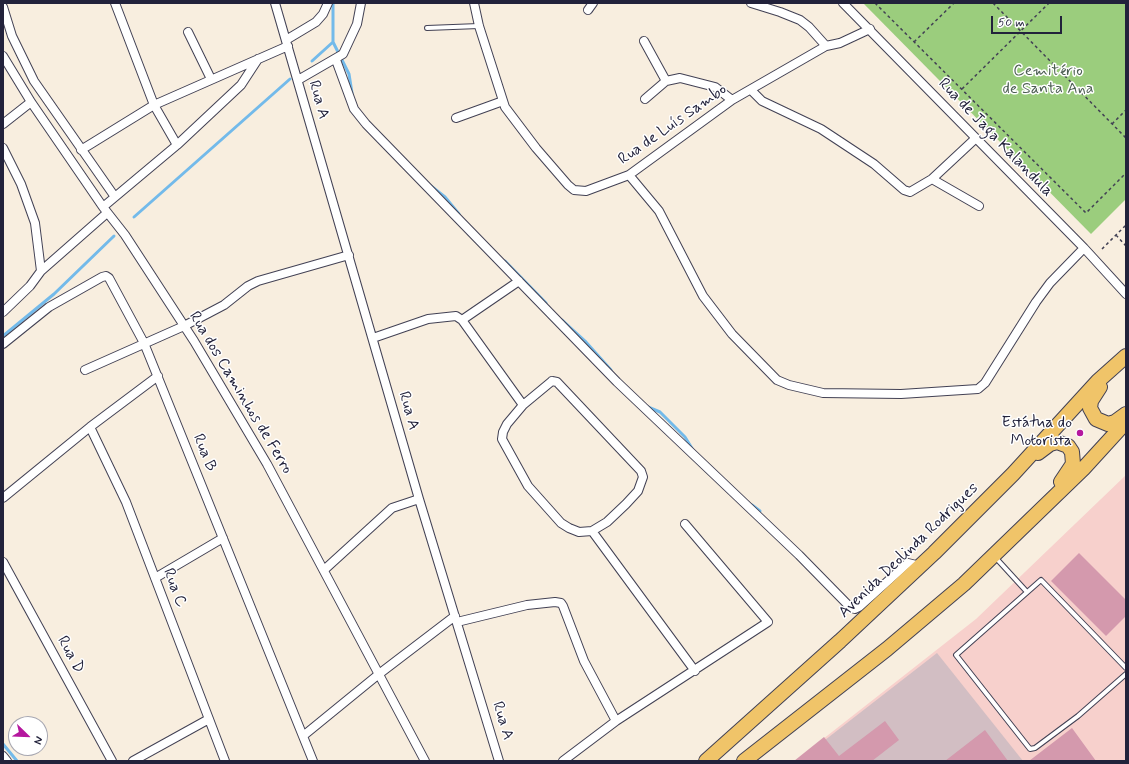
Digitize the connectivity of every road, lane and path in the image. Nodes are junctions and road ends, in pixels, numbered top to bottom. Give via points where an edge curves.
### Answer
1 (115, 3) edge
2 (275, 3) edge
3 (328, 3) edge
4 (361, 3) edge
5 (474, 3) edge
6 (751, 3) edge
7 (843, 3) edge
8 (875, 3) edge
9 (954, 3) edge
10 (993, 3) edge
11 (1049, 3) edge
12 (3, 7) edge
13 (479, 26) junction
14 (428, 28) dead end
15 (870, 30) junction
16 (1021, 31) junction
17 (188, 32) dead end
18 (644, 42) dead end
19 (914, 42) junction
20 (288, 46) junction
21 (826, 46) junction
22 (3, 56) edge
23 (258, 59) junction
24 (336, 60) junction
25 (211, 79) junction
26 (298, 80) junction
27 (666, 81) junction
28 (962, 89) junction
29 (751, 90) junction
30 (645, 99) dead end
31 (732, 100) junction
32 (503, 101) junction
33 (32, 102) junction
34 (154, 105) junction
35 (1126, 110) edge
36 (456, 118) dead end
37 (3, 124) edge
38 (1112, 124) junction
39 (976, 138) junction
40 (1126, 138) edge
41 (177, 145) junction
42 (3, 148) edge
43 (81, 150) junction
44 (1126, 173) edge
45 (628, 175) junction
46 (932, 179) junction
47 (115, 196) junction
48 (979, 206) dead end
49 (105, 210) junction
50 (1126, 225) edge
51 (1116, 235) junction
52 (1126, 246) edge
53 (1084, 248) junction
54 (1102, 249) dead end
55 (349, 255) junction
56 (40, 272) junction
57 (519, 281) junction
58 (1126, 294) edge
59 (3, 312) edge
60 (462, 320) junction
61 (184, 326) junction
62 (373, 338) junction
63 (144, 343) junction
64 (3, 344) edge
65 (1125, 356) edge
66 (85, 370) dead end
67 (158, 376) junction
68 (523, 405) junction
69 (1126, 414) edge
70 (1126, 422) edge
71 (90, 427) junction
72 (1013, 474) junction
73 (3, 498) edge
74 (419, 499) junction
75 (1043, 507) junction
76 (685, 524) dead end
77 (592, 531) junction
78 (223, 538) junction
79 (994, 556) junction
80 (3, 562) edge
81 (920, 566) junction
82 (324, 570) junction
83 (156, 578) junction
84 (1027, 592) junction
85 (456, 619) junction
86 (1126, 668) edge
87 (695, 671) junction
88 (379, 674) junction
89 (1126, 674) edge
90 (210, 719) junction
91 (616, 721) junction
92 (304, 736) junction
93 (3, 756) edge
94 (7, 761) edge
95 (112, 761) edge
96 (133, 761) edge
97 (225, 761) edge
98 (313, 761) edge
99 (425, 761) edge
100 (499, 761) edge
101 (563, 761) edge
102 (706, 761) edge
103 (744, 761) edge

1 - 34 street
2 - 20 street
3 - 20 street via 316,22
4 - 24 street via 357,24 343,54
5 - 13 street, Rua de Luís Sambo
6 - 21 street via 800,20
7 - 15 street, Rua de Jaga Kalandula
8 - 19 path
9 - 19 path
10 - 16 path
11 - 16 path
12 - 43 street via 12,36 28,71
13 - 14 lane
13 - 32 street, Rua de Luís Sambo
15 - 21 street, Rua de Luís Sambo
15 - 39 street, Rua de Jaga Kalandula
16 - 28 path
16 - 38 path
17 - 25 street
18 - 27 street
19 - 28 path
20 - 23 street
20 - 26 street, Rua A
21 - 29 street, Rua de Luís Sambo
22 - 33 street, Rua dos Caminhos de Ferro
23 - 25 street
23 - 41 street via 241,85
24 - 26 street
24 - 57 street via 354,109 366,124
25 - 34 street
26 - 55 street, Rua A
27 - 30 street
27 - 31 street via 680,78 698,82 714,87
28 - 44 path via 1086,214
29 - 31 street, Rua de Luís Sambo
29 - 46 street via 762,101 821,129 874,164 904,190 915,190
31 - 45 street, Rua de Luís Sambo
32 - 36 street
32 - 45 street, Rua de Luís Sambo via 536,148 574,190 586,191
33 - 37 street
33 - 49 street, Rua dos Caminhos de Ferro
34 - 41 street
34 - 43 street
35 - 38 path
38 - 40 path
39 - 46 street
39 - 53 street, Rua de Jaga Kalandula
41 - 47 street
42 - 56 street via 21,184 35,223
43 - 47 street
45 - 53 street via 659,211 703,296 732,334 776,380 822,393 893,394 978,389 985,383 1050,283
46 - 48 street
47 - 49 street
49 - 56 street
49 - 61 street, Rua dos Caminhos de Ferro via 125,235
50 - 51 path
51 - 52 path
51 - 54 path
53 - 58 street, Rua de Jaga Kalandula
55 - 61 street via 258,281 224,305
55 - 62 street, Rua A
56 - 59 street via 30,286
57 - 60 street
57 - 81 street via 617,382 851,608 859,607 908,563
60 - 62 street via 456,316 428,319
60 - 68 street
61 - 63 street
61 - 82 street, Rua dos Caminhos de Ferro via 267,464
62 - 74 street, Rua A
63 - 64 street, Rua B via 113,283 106,276 49,307
63 - 66 street
63 - 67 street, Rua B
65 - 69 highway via 1095,394 1090,408 1096,419 1108,424
65 - 72 highway, Avenida Deolinda Rodrigues via 1083,396
67 - 71 street
67 - 78 street, Rua B
68 - 77 street via 507,424 502,439 519,471 528,486 561,523 579,532
68 - 77 street via 552,381 557,382 641,471 643,477 638,491 607,522
70 - 75 highway via 1083,469
71 - 73 street
71 - 83 street, Rua C via 126,502
72 - 75 highway via 1050,444 1063,443 1068,446 1072,452 1073,464
72 - 81 highway, Avenida Deolinda Rodrigues
74 - 82 street via 392,508
74 - 85 street, Rua A
75 - 79 highway
76 - 87 street via 768,622
77 - 87 street
78 - 83 street
78 - 92 street, Rua B
79 - 84 lane
79 - 103 highway via 887,649
80 - 95 street, Rua D
81 - 102 highway, Avenida Deolinda Rodrigues
82 - 88 street, Rua dos Caminhos de Ferro
83 - 90 street, Rua C
84 - 86 lane via 1039,580 1044,581
84 - 89 lane via 956,655 1026,746 1030,749 1035,748 1078,716
85 - 88 street
85 - 91 street via 527,605 561,603 584,660
85 - 100 street, Rua A
87 - 91 street
88 - 92 street
88 - 99 street, Rua dos Caminhos de Ferro
90 - 96 street
90 - 97 street, Rua C
91 - 101 street
92 - 98 street, Rua B
93 - 94 street

